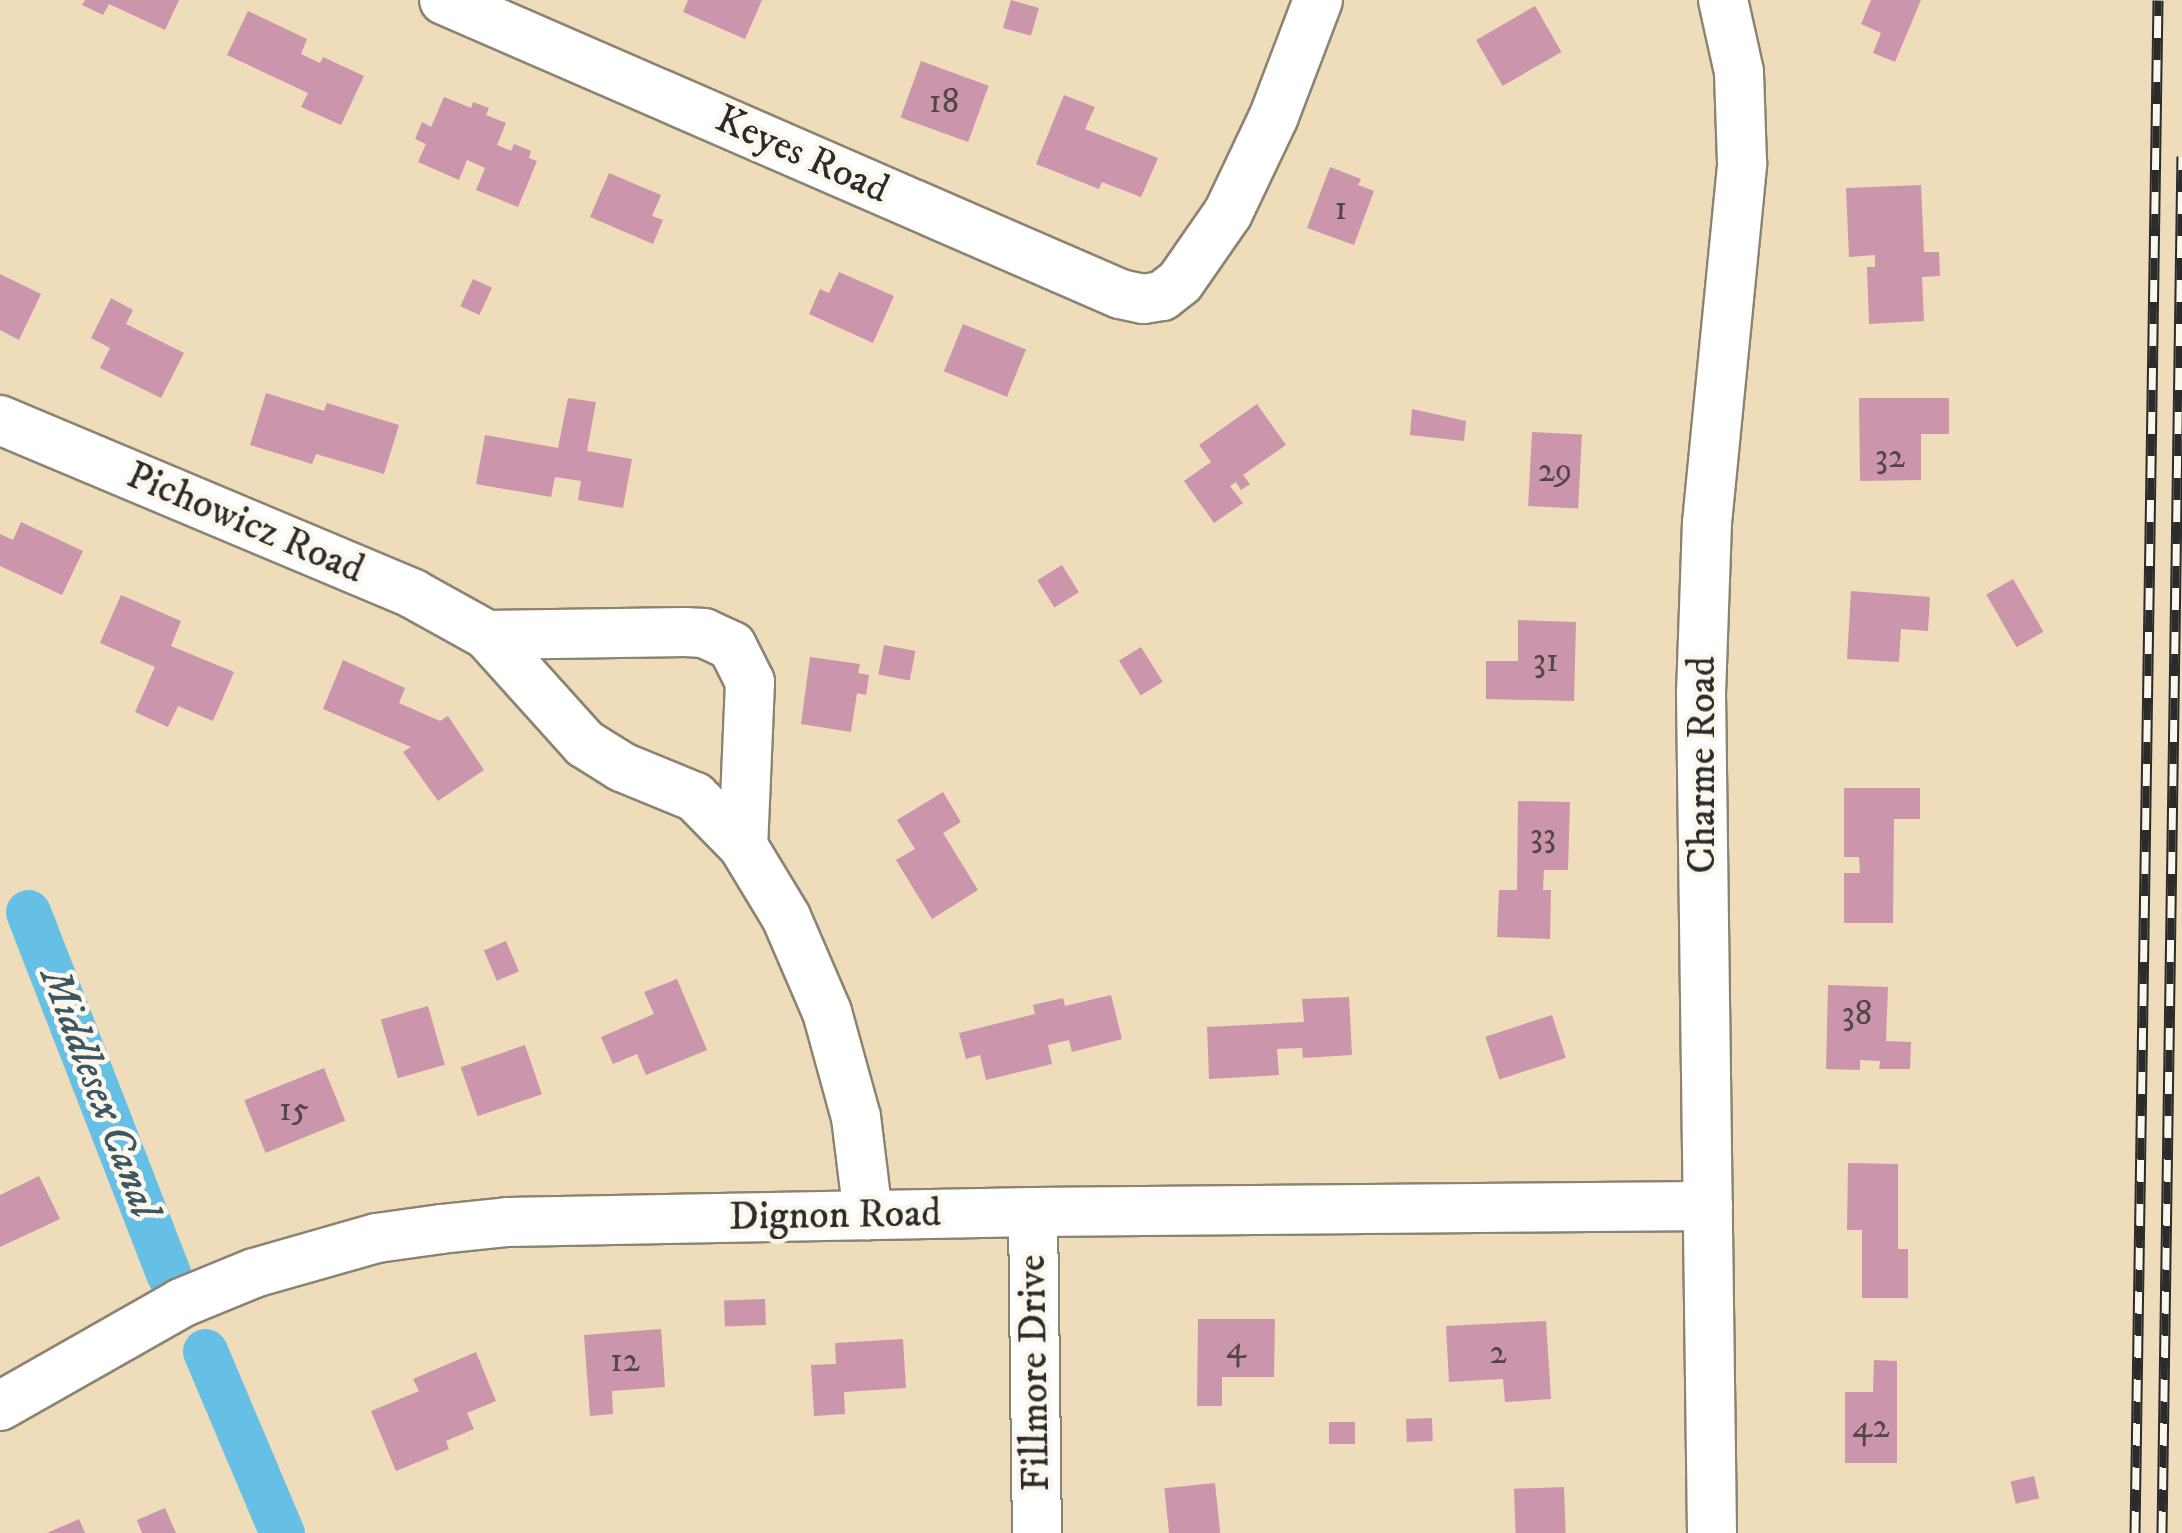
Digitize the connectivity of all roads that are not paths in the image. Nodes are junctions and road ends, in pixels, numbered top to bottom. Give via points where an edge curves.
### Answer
1 (444, 0) edge
2 (1318, 0) edge
3 (1723, 0) edge
4 (0, 420) edge
5 (486, 635) junction
6 (743, 846) junction
7 (1708, 1206) junction
8 (1033, 1212) junction
9 (868, 1215) junction
10 (0, 1406) edge
11 (1037, 1533) edge
12 (1712, 1533) edge

1 - 2 street, Keyes Road via 1144,299 1162,296 1198,262 1254,165
3 - 7 street, Charme Road via 1739,72 1742,163 1707,523 1701,694
4 - 5 street, Pichowicz Road via 413,594
5 - 6 street, Pichowicz Road via 585,744 695,797
5 - 6 street via 704,632 732,646 750,682
6 - 9 street, Pichowicz Road via 786,917 827,1012 856,1117
7 - 8 street, Dignon Road
7 - 12 street, Charme Road
8 - 9 street, Dignon Road
8 - 11 street, Fillmore Drive
9 - 10 street, Dignon Road via 508,1222 377,1238 254,1273 181,1303

